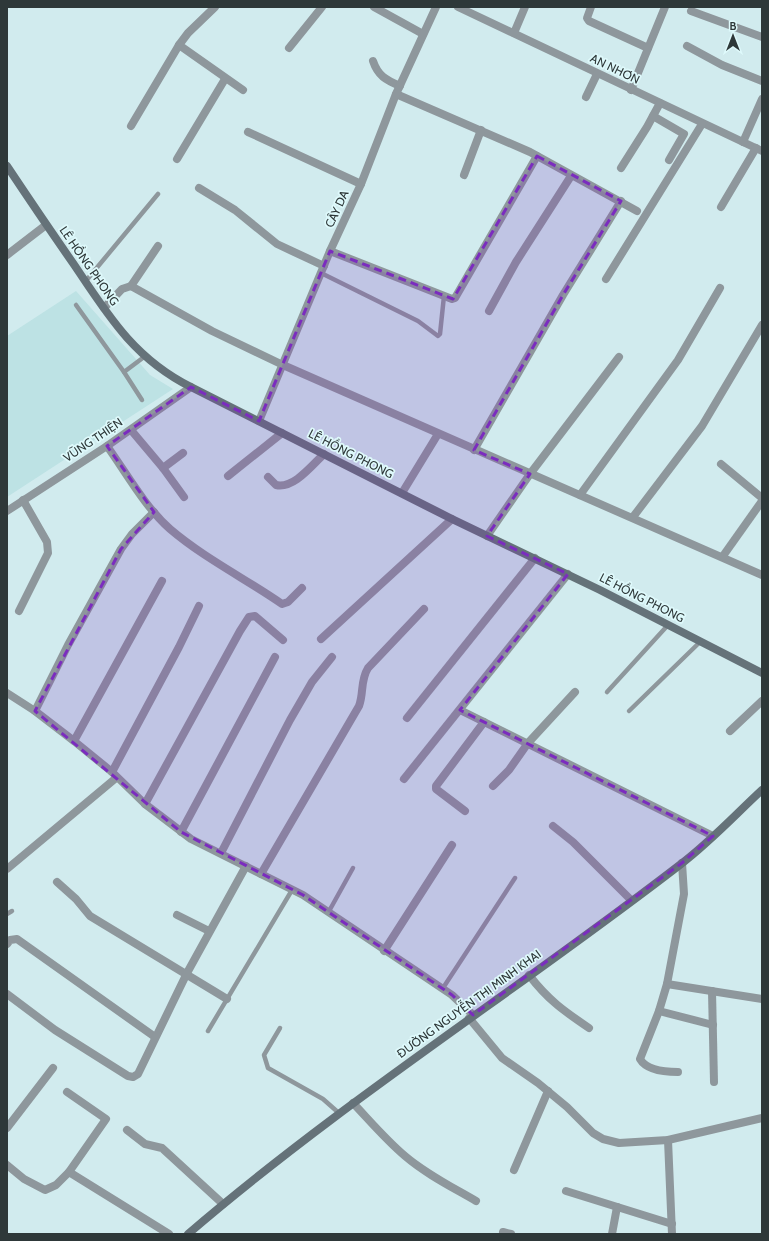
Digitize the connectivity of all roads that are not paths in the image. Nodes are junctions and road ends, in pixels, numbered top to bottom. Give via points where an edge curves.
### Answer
1 (215, 7) edge
2 (322, 7) edge
3 (374, 7) edge
4 (436, 7) edge
5 (458, 7) edge
6 (525, 7) edge
7 (590, 7) edge
8 (665, 7) edge
9 (691, 11) dead end
10 (514, 33) junction
11 (423, 34) junction
12 (762, 37) edge
13 (179, 46) junction
14 (687, 46) dead end
15 (289, 48) dead end
16 (648, 48) junction
17 (373, 61) dead end
18 (597, 74) junction
19 (224, 79) junction
20 (762, 81) edge
21 (243, 90) dead end
22 (398, 90) junction
23 (631, 90) junction
24 (586, 97) dead end
25 (762, 99) edge
26 (660, 103) junction
27 (653, 116) junction
28 (702, 124) junction
29 (131, 126) dead end
30 (481, 130) junction
31 (248, 132) dead end
32 (743, 142) junction
33 (759, 150) edge
34 (537, 156) junction
35 (177, 159) dead end
36 (669, 160) dead end
37 (7, 166) edge
38 (621, 168) dead end
39 (464, 175) dead end
40 (571, 176) junction
41 (361, 184) junction
42 (199, 188) dead end
43 (158, 194) dead end
44 (621, 201) junction
45 (721, 207) dead end
46 (637, 211) dead end
47 (46, 225) junction
48 (158, 246) dead end
49 (330, 250) junction
50 (7, 255) edge
51 (323, 270) junction
52 (606, 279) dead end
53 (86, 282) junction
54 (131, 286) junction
55 (720, 288) dead end
56 (444, 296) junction
57 (76, 305) dead end
58 (104, 308) junction
59 (489, 311) dead end
60 (762, 325) edge
61 (144, 356) junction
62 (619, 357) dead end
63 (283, 365) junction
64 (124, 372) junction
65 (191, 387) junction
66 (142, 400) dead end
67 (260, 420) junction
68 (131, 430) junction
69 (282, 433) junction
70 (438, 434) junction
71 (107, 446) junction
72 (474, 450) junction
73 (183, 453) dead end
74 (324, 454) junction
75 (721, 464) dead end
76 (163, 468) junction
77 (530, 474) junction
78 (228, 476) dead end
79 (268, 477) dead end
80 (402, 493) junction
81 (580, 495) junction
82 (184, 497) dead end
83 (23, 500) junction
84 (762, 500) edge
85 (7, 511) edge
86 (154, 512) junction
87 (633, 517) junction
88 (452, 519) junction
89 (488, 536) junction
90 (723, 556) junction
91 (535, 558) junction
92 (568, 574) junction
93 (762, 575) edge
94 (162, 581) dead end
95 (302, 588) dead end
96 (199, 606) dead end
97 (424, 609) dead end
98 (19, 611) dead end
99 (668, 625) junction
100 (321, 639) dead end
101 (283, 640) dead end
102 (701, 641) junction
103 (275, 657) dead end
104 (332, 657) dead end
105 (762, 673) edge
106 (575, 692) dead end
107 (607, 692) dead end
108 (8, 697) edge
109 (762, 701) edge
110 (460, 710) junction
111 (35, 711) junction
112 (629, 711) dead end
113 (407, 718) dead end
114 (484, 722) junction
115 (730, 731) dead end
116 (74, 741) junction
117 (528, 743) junction
118 (114, 775) junction
119 (404, 779) dead end
120 (493, 786) dead end
121 (762, 790) edge
122 (145, 804) junction
123 (465, 811) dead end
124 (554, 826) dead end
125 (181, 832) junction
126 (713, 836) junction
127 (452, 845) dead end
128 (221, 853) junction
129 (682, 863) junction
130 (246, 866) junction
131 (353, 868) dead end
132 (7, 869) edge
133 (261, 874) junction
134 (515, 878) dead end
135 (56, 882) dead end
136 (292, 890) junction
137 (631, 900) junction
138 (328, 913) junction
139 (177, 915) dead end
140 (209, 931) junction
141 (7, 944) edge
142 (384, 951) junction
143 (187, 973) junction
144 (529, 975) junction
145 (667, 984) junction
146 (443, 988) junction
147 (712, 991) junction
148 (7, 994) edge
149 (227, 999) junction
150 (762, 999) edge
151 (659, 1011) junction
152 (471, 1017) junction
153 (713, 1025) junction
154 (280, 1028) dead end
155 (589, 1028) dead end
156 (208, 1032) dead end
157 (155, 1037) junction
158 (53, 1068) dead end
159 (678, 1072) dead end
160 (714, 1082) dead end
161 (67, 1092) dead end
162 (548, 1092) junction
163 (354, 1103) junction
164 (340, 1114) junction
165 (762, 1118) edge
166 (7, 1128) edge
167 (127, 1130) dead end
168 (668, 1140) junction
169 (7, 1165) edge
170 (514, 1170) dead end
171 (69, 1172) junction
172 (566, 1191) dead end
173 (476, 1201) dead end
174 (223, 1204) junction
175 (617, 1207) junction
176 (672, 1224) junction
177 (169, 1234) edge
178 (188, 1234) edge
179 (612, 1234) edge
180 (672, 1234) edge

1 - 13 street via 188,33
2 - 15 street
3 - 11 street
4 - 11 street, CÂY DA
5 - 10 street, AN NHƠN
6 - 10 street
7 - 16 street via 589,21
8 - 16 street
9 - 12 street
10 - 18 street, AN NHƠN
11 - 22 street, CÂY DA
13 - 19 street
13 - 29 street
14 - 20 street via 722,65
16 - 23 street
17 - 22 street via 376,71 382,78
18 - 23 street, AN NHƠN
18 - 24 street
19 - 21 street
19 - 35 street
22 - 30 street
22 - 41 street, CÂY DA
23 - 26 street, AN NHƠN
25 - 32 street
26 - 27 street
26 - 28 street, AN NHƠN
27 - 36 street via 684,134
27 - 38 street
28 - 32 street, AN NHƠN
28 - 52 street
30 - 34 street
30 - 39 street
31 - 41 street
32 - 33 street, AN NHƠN
33 - 45 street
34 - 40 street
34 - 56 street via 458,294 452,299
37 - 47 main road, LÊ HỒNG PHONG
40 - 44 street
40 - 59 street via 516,262
41 - 49 street, CÂY DA
42 - 51 street via 235,210 277,244
43 - 53 lane
44 - 46 street
44 - 72 street via 563,295
47 - 50 street
47 - 53 main road, LÊ HỒNG PHONG
48 - 54 street
49 - 51 street, CÂY DA
49 - 56 street
51 - 56 lane via 418,321 438,336
51 - 63 street, CÂY DA
53 - 58 main road, LÊ HỒNG PHONG
54 - 58 street via 122,289
54 - 63 street via 212,331
55 - 81 street via 678,360
57 - 64 lane
58 - 61 main road, LÊ HỒNG PHONG
60 - 87 street via 702,426
61 - 64 lane
61 - 65 main road, LÊ HỒNG PHONG via 174,379
62 - 77 street
63 - 67 street, CÂY DA
63 - 70 street
64 - 66 lane
65 - 67 main road, LÊ HỒNG PHONG
65 - 68 street, VŨNG THIỆN
67 - 69 main road, LÊ HỒNG PHONG
68 - 71 street, VŨNG THIỆN
68 - 76 street
69 - 74 main road, LÊ HỒNG PHONG
69 - 78 street
70 - 72 street
70 - 80 street
71 - 83 street, VŨNG THIỆN
71 - 86 street
72 - 77 street
73 - 76 street
74 - 79 street via 302,475 285,486 276,486
74 - 80 main road, LÊ HỒNG PHONG
75 - 84 street via 740,478
76 - 82 street
77 - 81 street
77 - 89 street
80 - 88 main road, LÊ HỒNG PHONG
81 - 87 street
83 - 85 street, VŨNG THIỆN
83 - 98 street via 47,542 48,553
84 - 90 street
86 - 95 street via 186,541 282,604 288,602
86 - 111 street via 132,534 121,550
87 - 90 street
88 - 89 main road, LÊ HỒNG PHONG
88 - 100 street
89 - 91 main road, LÊ HỒNG PHONG
90 - 93 street
91 - 92 main road, LÊ HỒNG PHONG
91 - 113 street
92 - 99 main road, LÊ HỒNG PHONG
92 - 110 street
94 - 116 street
96 - 118 street
97 - 133 street via 363,676 359,706
99 - 102 main road, LÊ HỒNG PHONG
99 - 107 lane
101 - 122 street via 255,616 249,617
102 - 105 main road, LÊ HỒNG PHONG
102 - 112 lane
103 - 125 street
104 - 128 street via 312,682 290,720
106 - 117 street
108 - 111 street
109 - 115 street
110 - 114 street
110 - 119 street
111 - 116 street
114 - 117 street
114 - 123 street via 436,786 440,793
116 - 118 street
117 - 120 street
117 - 126 street
118 - 122 street
118 - 132 street
121 - 126 main road, ĐƯỜNG NGUYỄN THỊ MINH KHAI
122 - 125 street
124 - 137 street
125 - 128 street
126 - 129 main road, ĐƯỜNG NGUYỄN THỊ MINH KHAI
127 - 142 street
128 - 130 street
129 - 137 main road, ĐƯỜNG NGUYỄN THỊ MINH KHAI
129 - 145 street via 684,894
130 - 133 street
130 - 140 street
131 - 138 lane
133 - 136 street
134 - 146 lane
135 - 143 street via 76,899 90,916
136 - 138 street
136 - 149 lane
137 - 144 main road, ĐƯỜNG NGUYỄN THỊ MINH KHAI
138 - 142 street
139 - 140 street
140 - 143 street
141 - 157 street via 10,940 17,939
142 - 146 street
143 - 149 street
143 - 157 street
144 - 152 main road, ĐƯỜNG NGUYỄN THỊ MINH KHAI
144 - 155 street via 552,1002
145 - 147 street
145 - 151 street
146 - 152 street
147 - 150 street
147 - 153 street
148 - 157 street via 55,1030 128,1076 138,1074
149 - 156 lane
151 - 153 street
151 - 159 street via 640,1059 646,1066
152 - 162 street via 502,1058
152 - 163 main road, ĐƯỜNG NGUYỄN THỊ MINH KHAI
153 - 160 street
154 - 164 lane via 264,1055 268,1068 323,1099
158 - 166 street
161 - 171 street via 106,1119
162 - 168 street via 603,1139 619,1143
162 - 170 street
163 - 164 main road, ĐƯỜNG NGUYỄN THỊ MINH KHAI
163 - 173 street via 405,1156
164 - 174 main road, ĐƯỜNG NGUYỄN THỊ MINH KHAI
165 - 168 street
167 - 174 street via 145,1144 162,1148
168 - 176 street
169 - 171 street via 24,1179 45,1190 56,1185
171 - 177 street
172 - 175 street
174 - 178 main road, ĐƯỜNG NGUYỄN THỊ MINH KHAI
175 - 176 street
175 - 179 street
176 - 180 street

